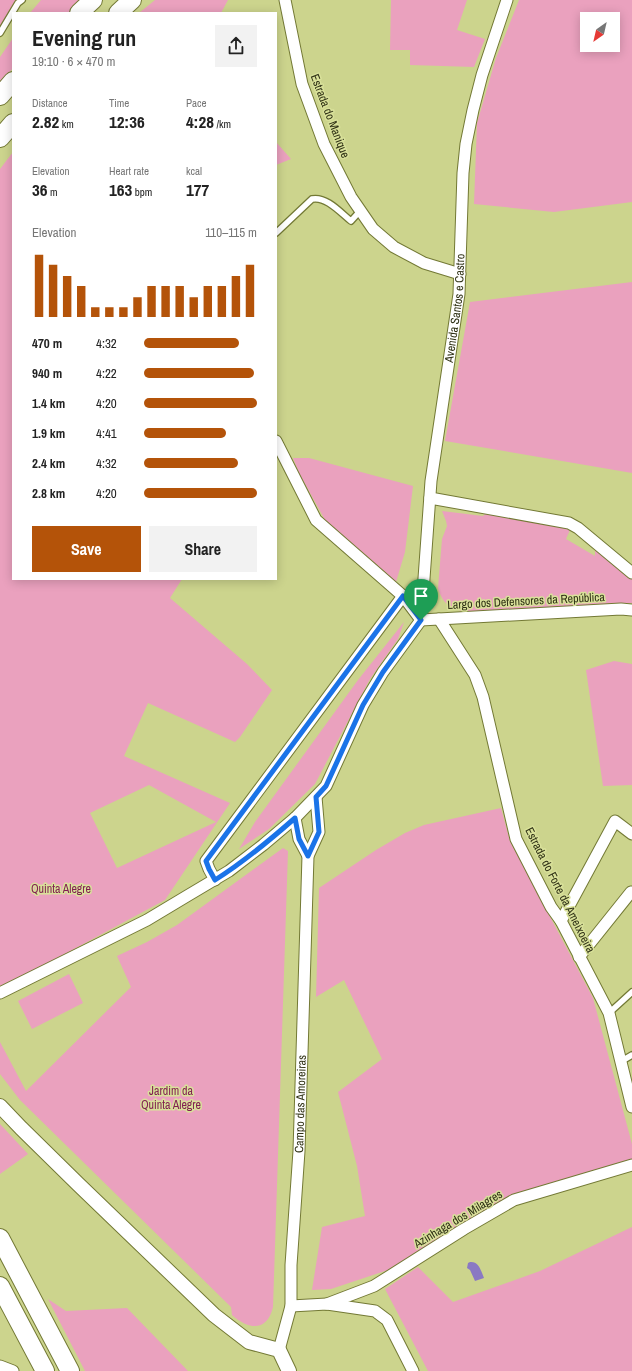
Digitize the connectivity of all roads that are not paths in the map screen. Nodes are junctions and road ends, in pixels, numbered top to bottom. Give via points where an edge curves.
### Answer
1 (22, 0) edge
2 (93, 0) edge
3 (132, 0) edge
4 (285, 0) edge
5 (507, 0) edge
6 (13, 12) edge
7 (80, 12) edge
8 (119, 12) edge
9 (12, 13) edge
10 (0, 33) edge
11 (12, 81) edge
12 (0, 96) edge
13 (12, 124) edge
14 (0, 138) edge
15 (361, 210) junction
16 (277, 232) edge
17 (460, 274) junction
18 (277, 443) edge
19 (430, 498) junction
20 (632, 573) edge
21 (403, 596) junction
22 (632, 610) edge
23 (439, 619) junction
24 (421, 620) junction
25 (316, 797) junction
26 (295, 818) junction
27 (632, 834) edge
28 (308, 856) junction
29 (215, 880) junction
30 (631, 892) dead end
31 (561, 921) junction
32 (579, 957) junction
33 (632, 992) edge
34 (0, 993) edge
35 (609, 1013) junction
36 (632, 1054) edge
37 (620, 1062) junction
38 (631, 1102) edge
39 (0, 1106) edge
40 (632, 1166) edge
41 (0, 1238) edge
42 (3, 1291) edge
43 (327, 1304) junction
44 (291, 1306) junction
45 (279, 1350) junction
46 (0, 1366) edge
47 (13, 1371) edge
48 (45, 1371) edge
49 (70, 1371) edge
50 (290, 1371) edge
51 (413, 1371) edge

1 - 6 lane
2 - 7 main road
3 - 8 main road
4 - 15 street, Estrada do Manique via 302,84 324,144 351,197
5 - 17 street, Avenida Santos e Castro via 482,75 466,144
9 - 10 lane
11 - 12 main road
13 - 14 main road
15 - 16 lane via 351,221 318,197 312,199
15 - 17 street, Estrada do Manique via 373,229 394,247 424,263
17 - 19 street, Avenida Santos e Castro
18 - 21 street via 316,520
19 - 20 street via 569,524 578,528
19 - 24 street, Avenida Santos e Castro
21 - 24 street
21 - 29 street via 206,861
22 - 23 street, Largo dos Defensores da República
23 - 24 street, Largo dos Defensores da República
23 - 31 street, Estrada do Forte da Ameixoeira via 475,675 483,697 516,839 551,907
24 - 25 street via 383,672 363,705 326,786
25 - 26 street
25 - 28 street, Campo das Amoreiras via 319,832
26 - 28 street, Campo das Amoreiras via 299,839
26 - 29 street
27 - 31 street via 615,821
28 - 44 street, Campo das Amoreiras via 299,1151 291,1265
29 - 34 street via 147,920
30 - 32 street
31 - 32 street, Estrada do Forte da Ameixoeira
32 - 35 street, Estrada do Forte da Ameixoeira
33 - 35 lane
35 - 37 street, Estrada do Forte da Ameixoeira
36 - 37 lane
37 - 38 street, Estrada do Forte da Ameixoeira
39 - 45 street via 214,1314 249,1342
40 - 43 street, Azinhaga dos Milagres via 514,1200 374,1286
41 - 49 main road
42 - 48 main road
43 - 44 street
43 - 51 street via 375,1311 387,1320
44 - 45 street, Campo das Amoreiras
45 - 50 street
46 - 47 street

